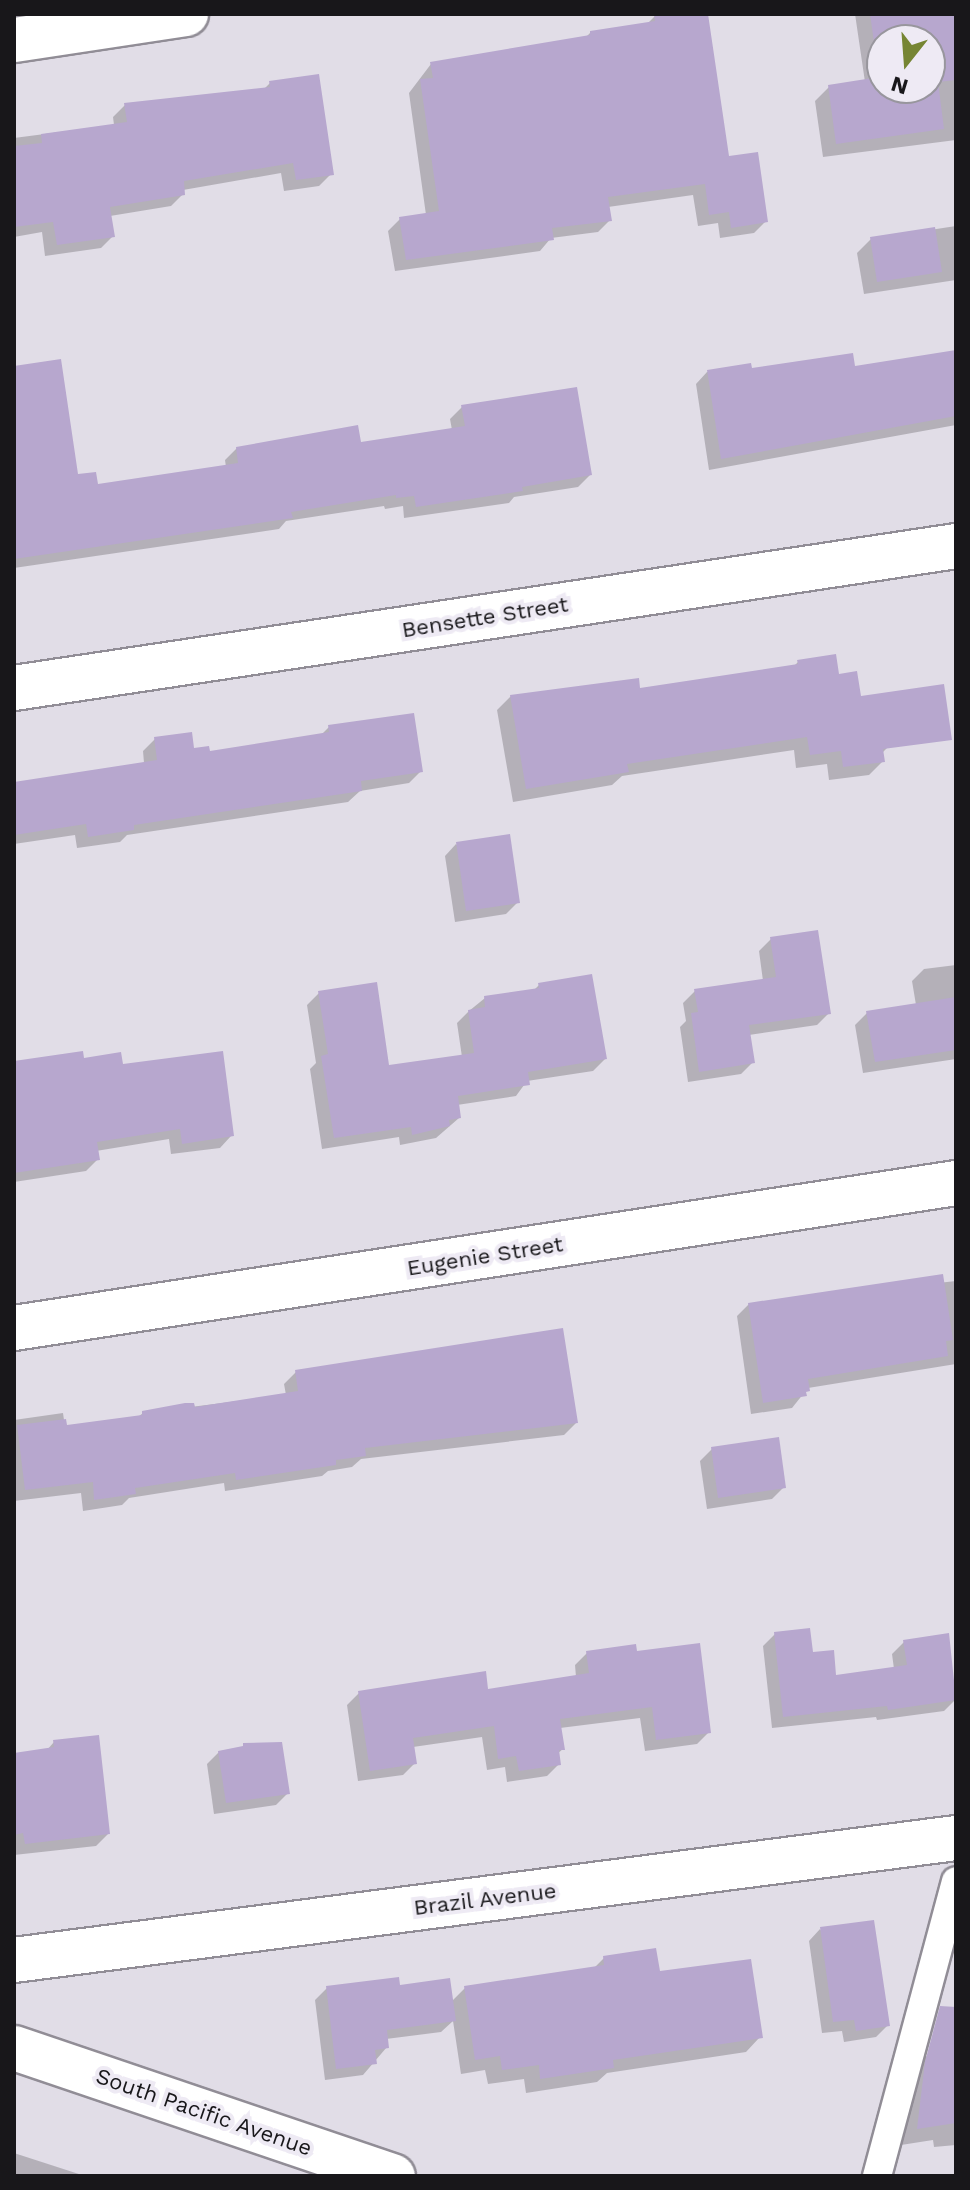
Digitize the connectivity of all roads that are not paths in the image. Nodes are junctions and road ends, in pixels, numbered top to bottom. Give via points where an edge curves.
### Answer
1 (186, 14) edge
2 (14, 40) edge
3 (956, 546) edge
4 (14, 688) edge
5 (956, 1183) edge
6 (14, 1328) edge
7 (956, 1838) edge
8 (956, 1881) edge
9 (14, 1960) edge
10 (14, 2048) edge
11 (393, 2176) edge
12 (877, 2176) edge

1 - 2 street
3 - 4 street, Bensette Street
5 - 6 street, Eugenie Street
7 - 9 street, Brazil Avenue
8 - 12 lane
10 - 11 street, South Pacific Avenue

